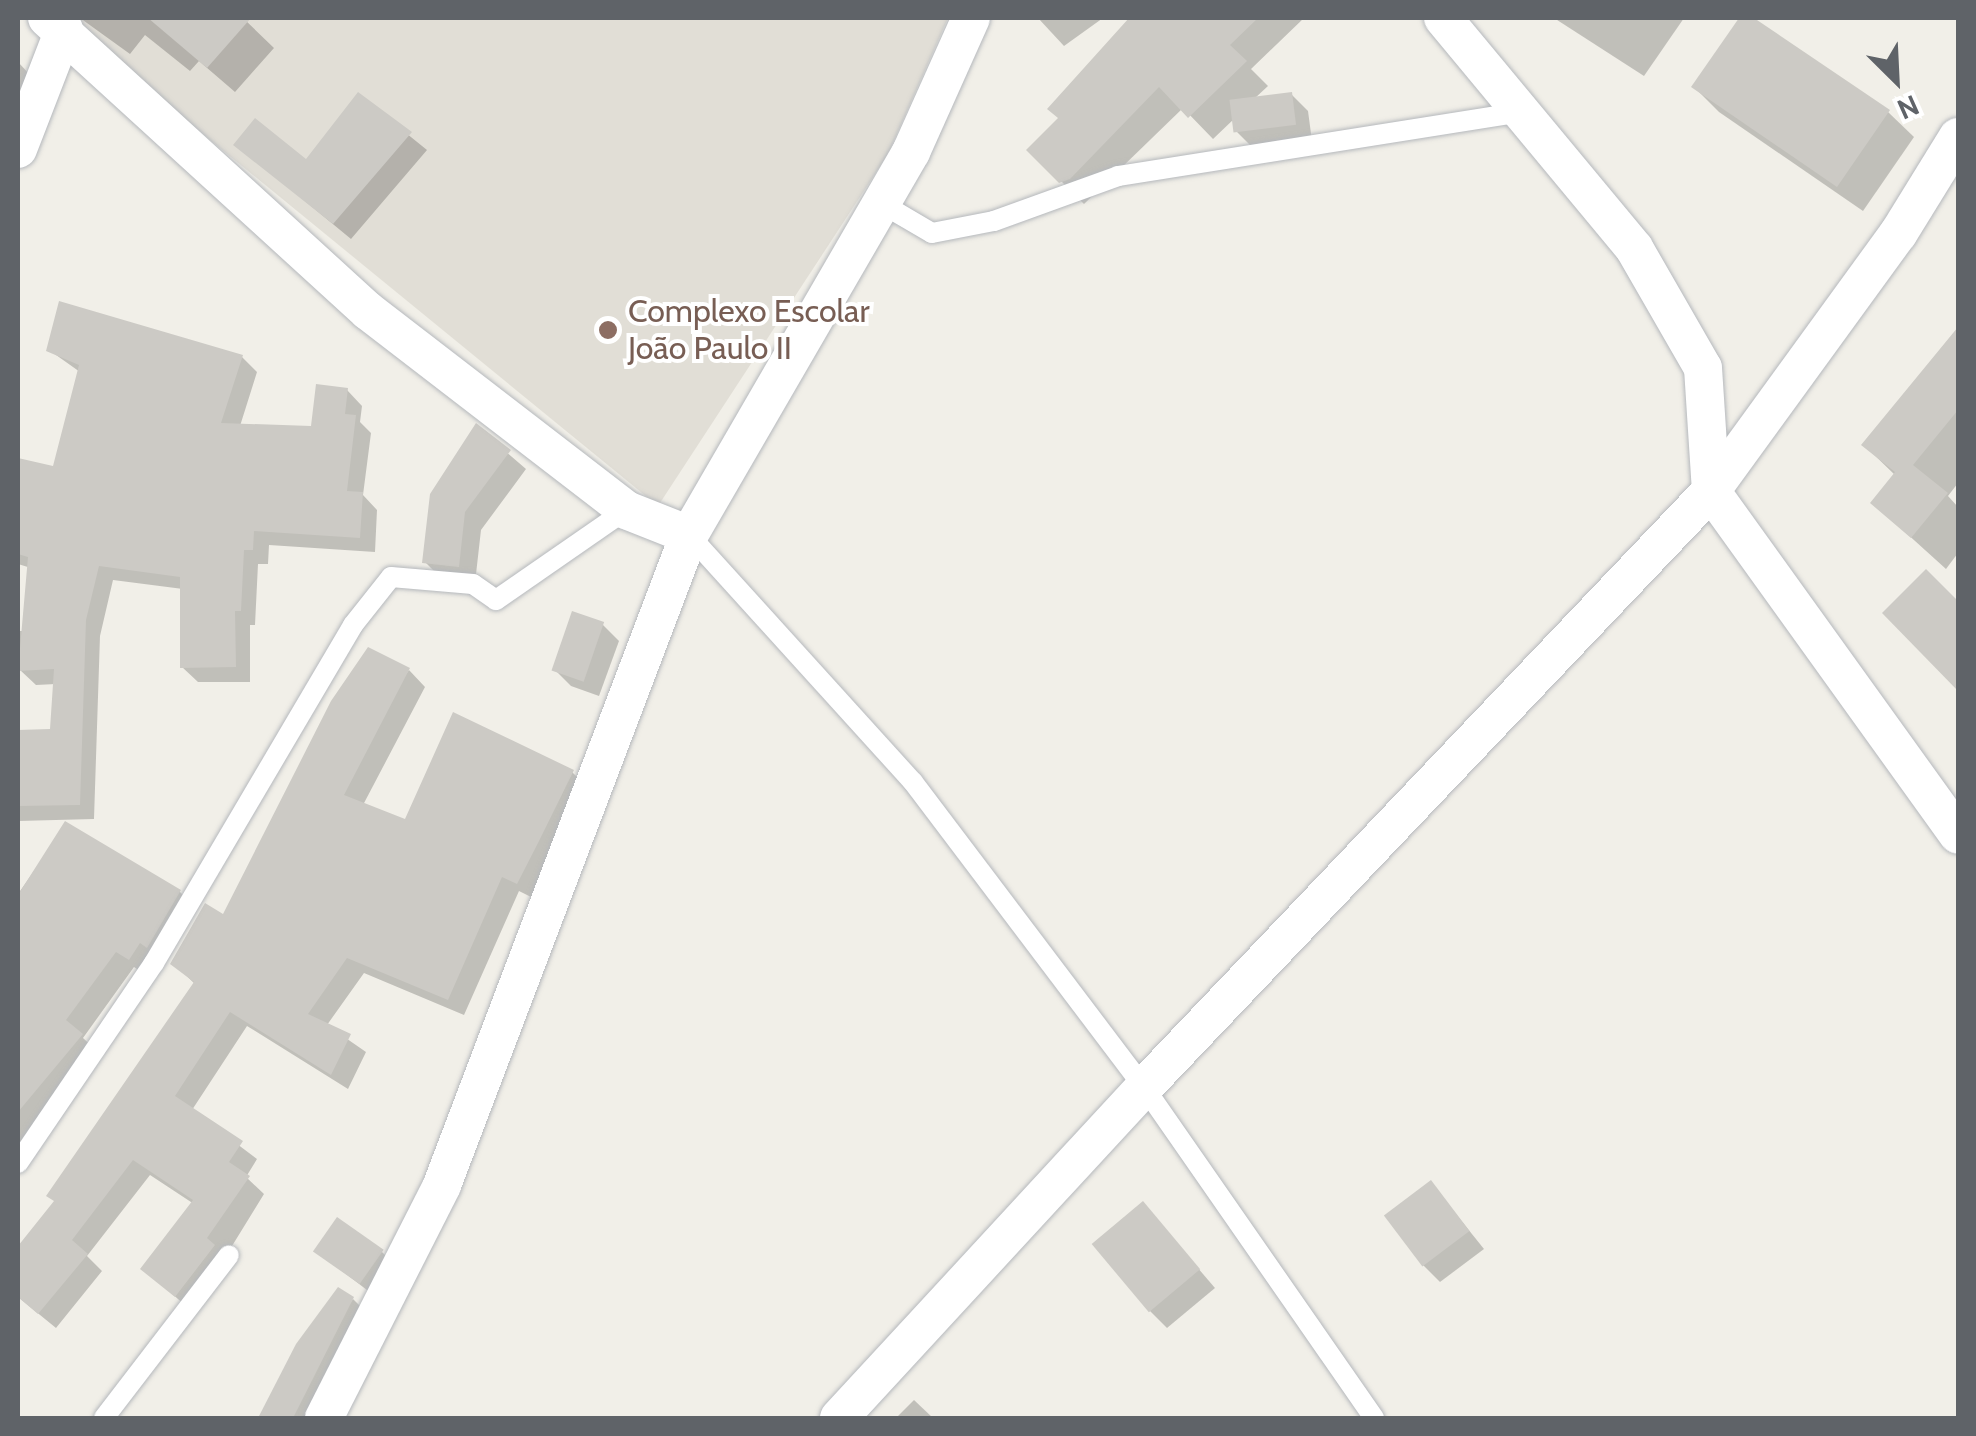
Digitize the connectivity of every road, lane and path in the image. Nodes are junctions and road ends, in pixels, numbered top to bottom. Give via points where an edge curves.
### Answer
1 (971, 18) edge
2 (1442, 18) edge
3 (56, 24) edge
4 (1526, 112) junction
5 (1958, 136) edge
6 (18, 149) edge
7 (879, 202) junction
8 (1711, 491) junction
9 (626, 510) junction
10 (690, 536) junction
11 (1958, 835) edge
12 (1144, 1087) junction
13 (18, 1163) edge
14 (229, 1254) dead end
15 (104, 1418) edge
16 (324, 1418) edge
17 (839, 1418) edge
18 (1374, 1418) edge

1 - 7 street via 910,152
2 - 4 street
3 - 6 street
3 - 9 street via 368,311
4 - 7 lane via 1118,176 994,221 932,233
4 - 8 street via 1634,248 1703,368
5 - 8 street via 1898,234
7 - 10 street
8 - 11 street
8 - 12 street
9 - 10 street
9 - 13 lane via 496,600 473,584 391,577 353,625 154,963
10 - 12 lane via 914,782
10 - 16 street via 442,1185
12 - 17 street
12 - 18 lane
14 - 15 lane

